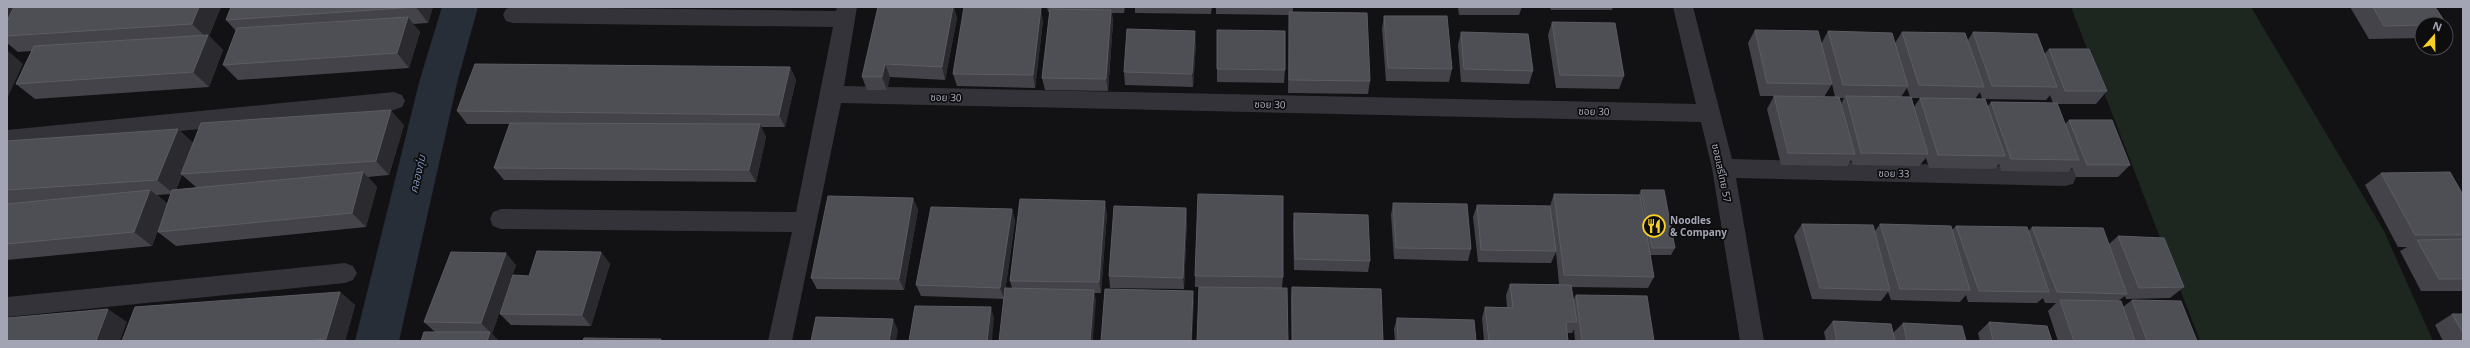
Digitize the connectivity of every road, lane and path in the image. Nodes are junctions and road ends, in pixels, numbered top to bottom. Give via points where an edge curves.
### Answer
1 (1683, 7) edge
2 (845, 13) edge
3 (513, 15) dead end
4 (832, 94) junction
5 (394, 101) dead end
6 (1708, 113) junction
7 (7, 139) edge
8 (1723, 168) junction
9 (2065, 177) dead end
10 (501, 219) dead end
11 (806, 222) junction
12 (345, 273) dead end
13 (7, 307) edge
14 (780, 341) edge
15 (1752, 341) edge

1 - 6 street, ซอยเสรีไทย 57
2 - 3 street
2 - 4 street
4 - 6 street, ซอย 30
4 - 11 street
5 - 7 street
6 - 8 street, ซอยเสรีไทย 57
8 - 9 street, ซอย 33
8 - 15 street, ซอยเสรีไทย 57
10 - 11 street
11 - 14 street
12 - 13 street

